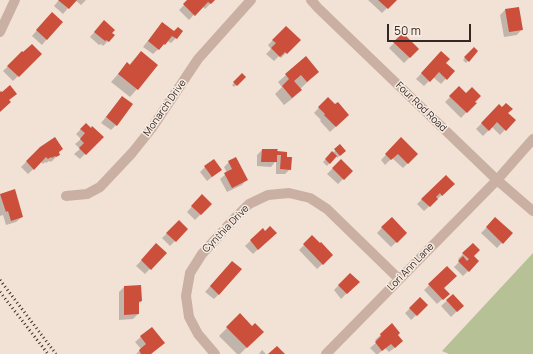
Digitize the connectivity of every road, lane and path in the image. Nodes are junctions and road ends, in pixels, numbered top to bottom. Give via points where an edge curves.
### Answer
1 (15, 0) edge
2 (251, 0) edge
3 (311, 0) edge
4 (0, 32) edge
5 (533, 139) edge
6 (497, 180) junction
7 (66, 196) dead end
8 (533, 211) edge
9 (399, 279) junction
10 (215, 354) edge
11 (326, 354) edge

1 - 4 street
2 - 7 street, Monarch Drive via 198,59 152,128 100,187 87,194
3 - 6 street, Four Rod Road
5 - 6 street, Lori Ann Lane
6 - 8 street, Four Rod Road
6 - 9 street, Lori Ann Lane
9 - 10 street, Cynthia Drive via 328,209 310,198 289,193 268,195 249,204 202,254 190,273 186,296 189,317 198,334
9 - 11 street, Lori Ann Lane

